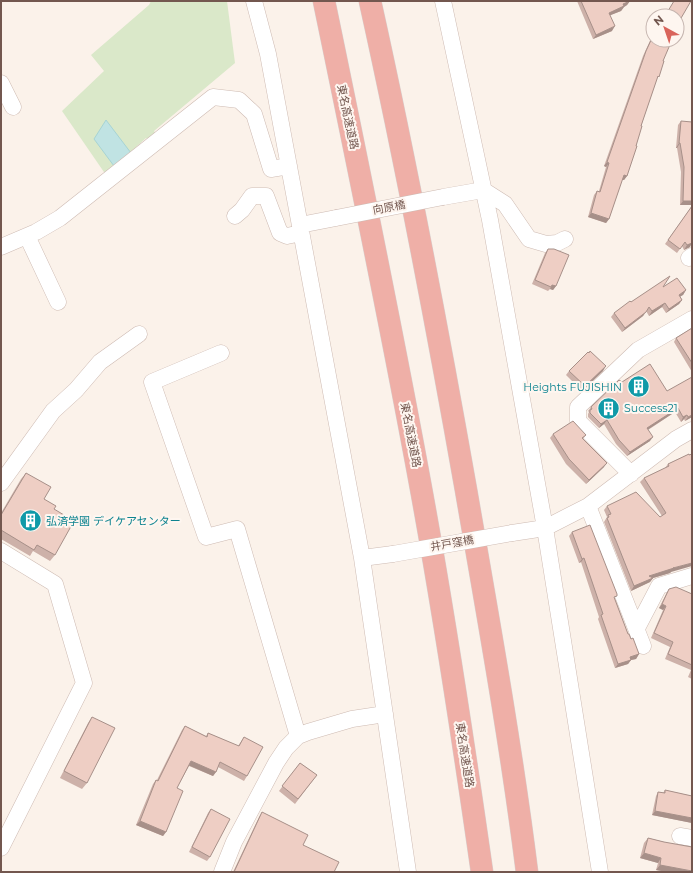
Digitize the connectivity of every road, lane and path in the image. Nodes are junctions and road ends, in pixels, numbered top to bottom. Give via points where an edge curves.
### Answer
1 (254, 1) edge
2 (324, 1) edge
3 (370, 1) edge
4 (443, 1) edge
5 (1, 83) edge
6 (13, 107) dead end
7 (289, 166) junction
8 (483, 190) junction
9 (235, 216) dead end
10 (300, 229) junction
11 (27, 236) junction
12 (566, 238) dead end
13 (1, 247) edge
14 (58, 302) dead end
15 (692, 319) edge
16 (138, 334) dead end
17 (221, 353) dead end
18 (692, 430) edge
19 (631, 474) junction
20 (1, 483) edge
21 (588, 506) junction
22 (545, 528) junction
23 (1, 551) edge
24 (362, 558) junction
25 (692, 576) edge
26 (637, 628) junction
27 (643, 646) dead end
28 (385, 714) junction
29 (298, 736) junction
30 (1, 848) edge
31 (222, 872) edge
32 (408, 872) edge
33 (482, 872) edge
34 (527, 872) edge
35 (600, 872) edge

1 - 7 street via 268,54
2 - 33 highway, 東名高速道路 via 422,493 451,662
3 - 34 highway via 423,258 456,438 490,628
4 - 8 street
5 - 6 street
7 - 10 street
7 - 11 street via 271,169 254,114 239,100 213,98 60,218
8 - 10 street, 向原橋, bridge via 336,218
8 - 12 street via 505,204 529,239 546,244 557,243
8 - 22 street
9 - 10 street, 向原橋 via 252,196 266,196 280,233 287,236
10 - 24 street
11 - 13 street
11 - 14 street
15 - 19 street via 638,350 578,407 578,421
16 - 20 street via 100,362 76,390 53,411
17 - 29 street via 152,382 206,537 237,529
18 - 19 street, 井戸窪橋
19 - 21 street, 井戸窪橋
21 - 22 street, 井戸窪橋
21 - 26 street
22 - 24 street, 井戸窪橋, bridge
22 - 35 street
23 - 30 street via 55,584 84,683
24 - 28 street
25 - 26 street via 659,586
26 - 27 street
28 - 29 street via 352,719
28 - 32 street
29 - 31 street via 276,762 234,842

